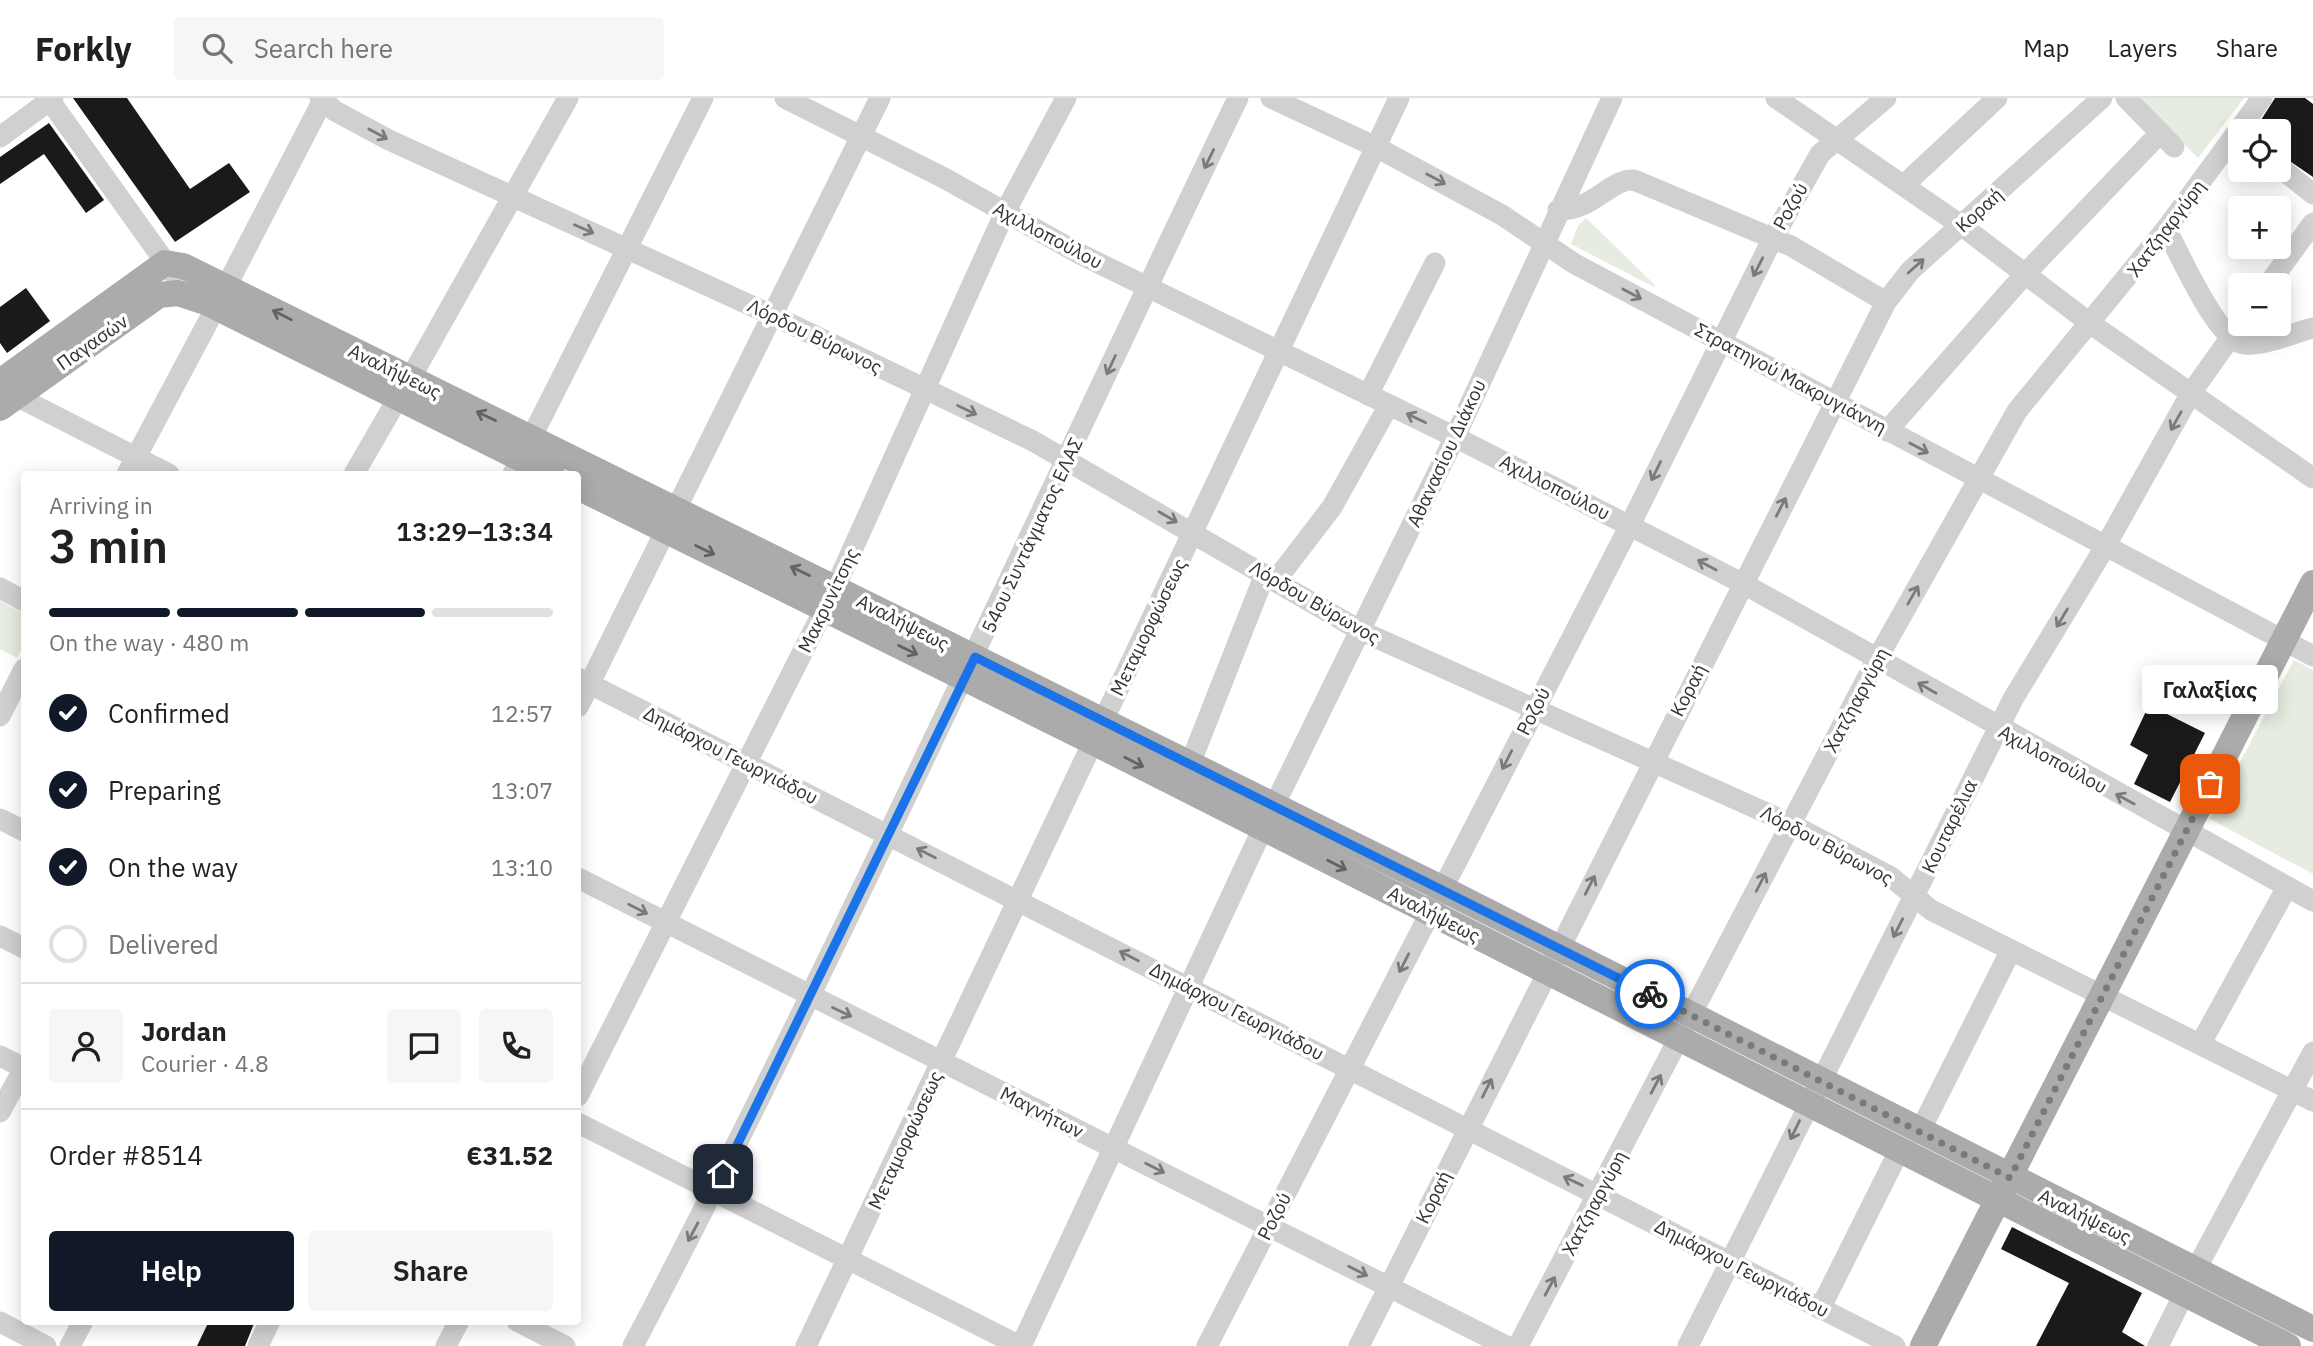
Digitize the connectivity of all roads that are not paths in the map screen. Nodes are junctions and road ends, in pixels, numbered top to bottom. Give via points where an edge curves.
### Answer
1 (568, 98) edge
2 (703, 98) edge
3 (785, 98) edge
4 (880, 98) edge
5 (1066, 98) edge
6 (1238, 98) edge
7 (1271, 98) edge
8 (1399, 98) edge
9 (1612, 98) edge
10 (1776, 98) edge
11 (1886, 98) edge
12 (1997, 98) edge
13 (2102, 98) edge
14 (2126, 98) edge
15 (2262, 98) edge
16 (50, 99) edge
17 (322, 99) edge
18 (2248, 119) edge
19 (862, 136) junction
20 (0, 137) edge
21 (1834, 141) junction
22 (1376, 147) junction
23 (2228, 147) edge
24 (2291, 176) edge
25 (1904, 185) junction
26 (2313, 194) edge
27 (514, 198) junction
28 (1558, 211) junction
29 (1005, 212) junction
30 (2313, 223) edge
31 (1962, 226) junction
32 (2166, 229) junction
33 (1773, 238) junction
34 (1543, 243) junction
35 (629, 249) junction
36 (165, 263) junction
37 (1435, 263) dead end
38 (2277, 273) edge
39 (2025, 274) junction
40 (1147, 285) junction
41 (189, 296) junction
42 (221, 297) junction
43 (1886, 302) junction
44 (774, 316) junction
45 (2091, 324) junction
46 (2228, 327) edge
47 (2313, 328) edge
48 (2291, 334) edge
49 (2231, 336) edge
50 (2240, 336) edge
51 (2281, 336) edge
52 (1721, 340) junction
53 (1280, 353) junction
54 (404, 388) junction
55 (3, 389) edge
56 (925, 389) junction
57 (2191, 393) junction
58 (1368, 395) junction
59 (1835, 402) junction
60 (1389, 405) junction
61 (1887, 430) junction
62 (1455, 437) junction
63 (521, 457) edge
64 (1067, 458) junction
65 (132, 466) edge
66 (155, 471) edge
67 (356, 471) edge
68 (547, 471) edge
69 (554, 471) edge
70 (2313, 478) edge
71 (1979, 480) junction
72 (581, 482) edge
73 (581, 488) edge
74 (671, 520) junction
75 (1630, 525) junction
76 (1194, 533) junction
77 (2105, 547) junction
78 (1271, 577) junction
79 (1742, 583) junction
80 (2313, 583) edge
81 (0, 588) edge
82 (830, 598) junction
83 (21, 599) edge
84 (1361, 631) junction
85 (2284, 640) junction
86 (2313, 656) edge
87 (1877, 659) junction
88 (970, 668) junction
89 (21, 675) edge
90 (583, 681) edge
91 (1534, 708) junction
92 (0, 716) edge
93 (1998, 728) junction
94 (1098, 731) junction
95 (747, 762) junction
96 (1652, 762) junction
97 (1190, 764) junction
98 (1268, 817) junction
99 (0, 819) edge
100 (1791, 824) junction
101 (21, 830) edge
102 (2185, 832) junction
103 (889, 835) junction
104 (581, 880) edge
105 (2287, 887) junction
106 (1441, 888) junction
107 (1914, 897) junction
108 (1017, 899) junction
109 (2313, 901) edge
110 (1429, 912) junction
111 (665, 923) junction
112 (0, 936) edge
113 (21, 946) edge
114 (2011, 950) junction
115 (1553, 960) junction
116 (1188, 986) junction
117 (811, 996) junction
118 (2103, 996) junction
119 (1686, 1028) junction
120 (2200, 1043) junction
121 (2313, 1052) edge
122 (0, 1056) edge
123 (942, 1061) junction
124 (21, 1066) edge
125 (1350, 1069) junction
126 (21, 1074) edge
127 (1820, 1080) junction
128 (581, 1090) edge
129 (2293, 1090) junction
130 (2313, 1101) edge
131 (1807, 1105) junction
132 (0, 1112) edge
133 (581, 1125) edge
134 (1466, 1128) junction
135 (1919, 1133) junction
136 (1115, 1148) junction
137 (1899, 1150) junction
138 (2005, 1189) junction
139 (714, 1192) junction
140 (1599, 1194) junction
141 (1269, 1226) junction
142 (848, 1261) junction
143 (1730, 1262) junction
144 (2190, 1282) junction
145 (1389, 1287) junction
146 (1820, 1309) junction
147 (0, 1322) edge
148 (81, 1325) edge
149 (268, 1325) edge
150 (457, 1325) edge
151 (525, 1325) edge
152 (2301, 1330) edge
153 (46, 1346) edge
154 (70, 1346) edge
155 (258, 1346) edge
156 (446, 1346) edge
157 (565, 1346) edge
158 (633, 1346) edge
159 (806, 1346) edge
160 (1020, 1346) edge
161 (1207, 1346) edge
162 (1359, 1346) edge
163 (1506, 1346) edge
164 (1518, 1346) edge
165 (1688, 1346) edge
166 (1895, 1346) edge
167 (1923, 1346) edge
168 (2158, 1346) edge

1 - 27 street
2 - 35 street
3 - 19 street, Αχιλλοπούλου
4 - 19 street
5 - 29 street, Μακρυνίτσης
6 -> 40 street, 54ου Συντάγματος ΕΛΑΣ
7 - 22 street, Στρατηγού Μακρυγιάννη
8 - 22 street, Μεταμορφώσεως
9 - 28 street, Αθανασίου Διάκου
10 - 21 street
11 - 21 street, Ροζού
12 - 25 street
13 - 31 street, Κοραή
14 - 39 street via 2167,140
15 - 18 street, Χατζηαργύρη
16 - 20 street
16 - 36 street
17 -> 27 street, Λόρδου Βύρωνος via 389,140
17 - 42 street
19 - 29 street, Αχιλλοπούλου
19 - 44 street
21 - 25 street
21 - 33 street, Ροζού via 1812,165
22 -> 34 street, Στρατηγού Μακρυγιάννη via 1502,215
22 - 53 street, Μεταμορφώσεως
23 - 32 street, Χατζηαργύρη
24 - 26 street
25 - 31 street
27 -> 35 street, Λόρδου Βύρωνος
27 - 54 street
28 - 33 street via 1587,205 1621,181 1630,180
28 - 34 street, Αθανασίου Διάκου
29 - 40 street, Αχιλλοπούλου
29 - 56 street, Μακρυνίτσης
30 - 38 street
31 - 39 street
43 -> 31 street, Κοραή via 1910,271
32 - 45 street, Χατζηαργύρη
32 - 46 street via 2216,321
33 - 43 street
33 -> 52 street, Ροζού
34 -> 52 street, Στρατηγού Μακρυγιάννη
34 - 62 street, Αθανασίου Διάκου
35 - 44 street, Λόρδου Βύρωνος
35 - 63 street
36 - 41 street
36 - 42 main road, Αναλήψεως via 183,266
36 - 55 main road, Παγασών
37 - 58 street
39 - 45 street
39 - 61 street
40 - 53 street, Αχιλλοπούλου
40 -> 64 street, 54ου Συντάγματος ΕΛΑΣ
41 - 42 main road, Αναλήψεως
41 - 55 main road, Παγασών via 159,295
42 - 54 main road, Αναλήψεως
42 - 65 street
43 - 59 street, Κοραή
44 - 56 street, Λόρδου Βύρωνος
44 - 74 street
45 - 57 street
45 - 71 street, Χατζηαργύρη via 2017,411
47 - 48 street
49 - 57 street, Κουταρέλια
50 - 51 street via 2249,344
52 - 59 street, Στρατηγού Μακρυγιάννη
52 -> 75 street, Ροζού
53 - 58 street, Αχιλλοπούλου
53 - 76 street, Μεταμορφώσεως
54 - 63 main road, Αναλήψεως
54 - 67 street
55 - 65 street
56 -> 64 street, Λόρδου Βύρωνος
56 - 82 street, Μακρυνίτσης
57 - 70 street
57 -> 77 street, Κουταρέλια
58 - 60 street, Αχιλλοπούλου
59 - 61 street, Στρατηγού Μακρυγιάννη
79 -> 59 street, Κοραή
62 -> 60 street, Αχιλλοπούλου
60 - 78 street via 1332,508
61 -> 71 street, Στρατηγού Μακρυγιάννη
62 - 75 street, Αχιλλοπούλου
62 - 84 street, Αθανασίου Διάκου
63 - 68 main road, Αναλήψεως
63 - 69 main road, Αναλήψεως
64 -> 76 street, Λόρδου Βύρωνος
64 - 88 street, 54ου Συντάγματος ΕΛΑΣ
65 - 66 street
71 - 77 street, Στρατηγού Μακρυγιάννη
87 -> 71 street, Χατζηαργύρη
72 - 74 main road, Αναλήψεως
73 - 74 main road, Αναλήψεως
74 - 82 main road, Αναλήψεως
74 - 90 street
79 -> 75 street, Αχιλλοπούλου
75 - 91 street, Ροζού
76 - 78 street, Λόρδου Βύρωνος
76 - 94 street, Μεταμορφώσεως
77 - 85 street, Στρατηγού Μακρυγιάννη
77 -> 93 street, Κουταρέλια
78 - 84 street, Λόρδου Βύρωνος
78 - 97 street
79 - 87 street, Αχιλλοπούλου
79 - 96 street, Κοραή
80 - 85 main road
81 - 83 street
82 - 88 main road, Αναλήψεως
82 - 95 street, Μακρυνίτσης
84 - 91 street, Λόρδου Βύρωνος
84 - 98 street, Αθανασίου Διάκου
85 - 86 street, Στρατηγού Μακρυγιάννη
85 - 102 main road
93 -> 87 street, Αχιλλοπούλου
87 - 100 street, Χατζηαργύρη
88 - 94 main road, Αναλήψεως
88 - 103 street, 54ου Συντάγματος ΕΛΑΣ
89 - 92 street
90 - 95 street, Δημάρχου Γεωργιάδου
91 - 96 street, Λόρδου Βύρωνος
91 -> 106 street, Ροζού
102 -> 93 street, Αχιλλοπούλου
93 - 107 street, Κουταρέλια
94 - 97 main road, Αναλήψεως
94 -> 98 main road, Αναλήψεως
94 - 108 street, Μεταμορφώσεως
95 - 103 street, Δημάρχου Γεωργιάδου
95 - 111 street, Μακρυνίτσης
96 - 100 street, Λόρδου Βύρωνος
115 -> 96 street, Κοραή
97 - 98 main road, Αναλήψεως
98 - 106 main road, Αναλήψεως
98 -> 110 main road, Αναλήψεως
98 - 116 street, Αθανασίου Διάκου
99 - 101 street
100 - 107 street, Λόρδου Βύρωνος via 1891,877
119 -> 100 street, Χατζηαργύρη
102 - 105 street, Αχιλλοπούλου
102 - 118 main road
108 -> 103 street, Δημάρχου Γεωργιάδου
103 - 117 street, 54ου Συντάγματος ΕΛΑΣ
104 -> 111 street, Μαγνήτων
105 - 109 street, Αχιλλοπούλου
105 - 120 street
106 - 110 street, Ροζού
106 - 115 main road, Αναλήψεως
107 - 114 street, Λόρδου Βύρωνος
107 -> 127 street, Κουταρέλια
116 -> 108 street, Δημάρχου Γεωργιάδου
108 - 123 street, Μεταμορφώσεως
110 - 115 main road, Αναλήψεως
110 -> 125 street, Ροζού
111 - 117 street, Μαγνήτων
111 - 128 street, Μακρυνίτσης
112 - 113 street
114 - 118 street, Λόρδου Βύρωνος
114 - 135 street
115 - 119 main road, Αναλήψεως
134 -> 115 street, Κοραή
116 - 125 street, Δημάρχου Γεωργιάδου
116 - 136 street, Αθανασίου Διάκου
117 -> 123 street, Μαγνήτων
117 - 139 street, 54ου Συντάγματος ΕΛΑΣ
118 - 120 street, Λόρδου Βύρωνος
118 - 138 main road
119 - 127 main road, Αναλήψεως
119 - 131 main road, Αναλήψεως
140 -> 119 street, Χατζηαργύρη
120 - 129 street, Λόρδου Βύρωνος
121 - 129 street
122 - 124 street
123 - 136 street, Μαγνήτων
123 - 142 street, Μεταμορφώσεως
125 - 134 street, Δημάρχου Γεωργιάδου
125 - 141 street, Ροζού
126 - 132 street
127 - 131 street, Κουταρέλια
127 - 135 main road, Αναλήψεως
129 - 130 street, Λόρδου Βύρωνος
129 - 144 street
131 - 137 main road, Αναλήψεως
131 -> 143 street, Κουταρέλια
133 - 139 street
140 -> 134 street, Δημάρχου Γεωργιάδου
134 - 145 street, Κοραή
135 - 138 main road, Αναλήψεως
136 -> 141 street, Μαγνήτων
136 - 160 street, Αθανασίου Διάκου
137 - 138 main road, Αναλήψεως
137 - 146 street
138 - 144 main road, Αναλήψεως
138 - 167 main road
139 - 142 street
139 -> 158 street, 54ου Συντάγματος ΕΛΑΣ
140 - 143 street, Δημάρχου Γεωργιάδου
164 -> 140 street, Χατζηαργύρη
141 -> 145 street, Μαγνήτων
141 - 161 street, Ροζού
142 - 159 street, Μεταμορφώσεως
142 - 160 street
143 - 146 street, Δημάρχου Γεωργιάδου
143 - 165 street, Κουταρέλια
144 - 152 main road, Αναλήψεως
144 - 168 street
145 - 162 street, Κοραή
145 - 163 street, Μαγνήτων
146 - 166 street, Δημάρχου Γεωργιάδου
147 - 153 street
148 - 154 street
149 - 155 street
150 - 156 street
151 - 157 street

